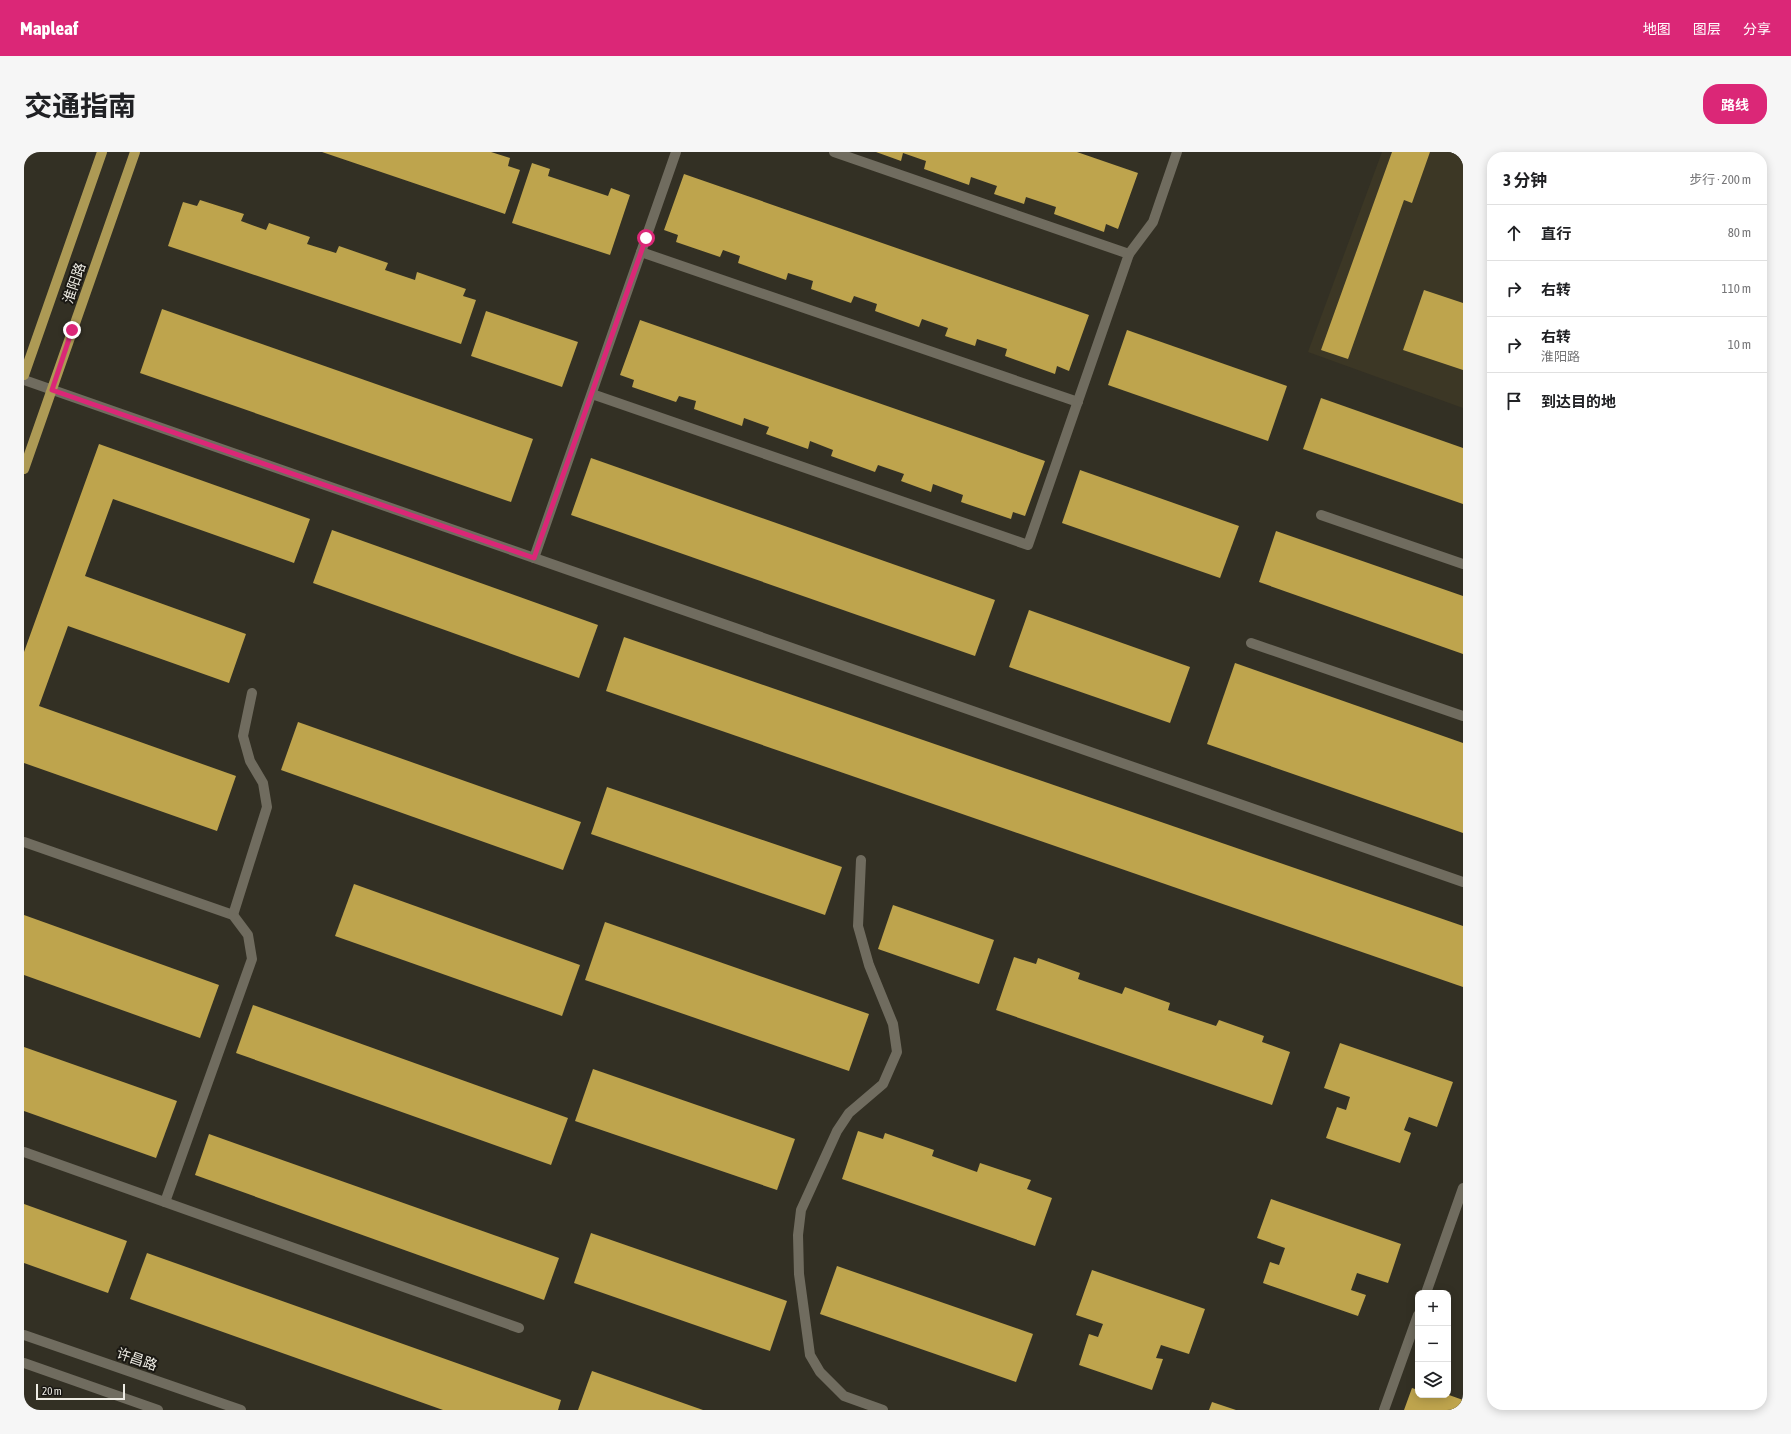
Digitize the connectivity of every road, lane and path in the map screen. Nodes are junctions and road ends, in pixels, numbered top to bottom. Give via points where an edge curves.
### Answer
1 (102, 152) edge
2 (135, 152) edge
3 (676, 152) edge
4 (834, 152) edge
5 (1177, 152) edge
6 (641, 252) junction
7 (1130, 254) junction
8 (24, 375) edge
9 (24, 380) edge
10 (52, 390) junction
11 (592, 394) junction
12 (1078, 402) junction
13 (24, 469) edge
14 (1321, 515) dead end
15 (534, 558) junction
16 (1463, 564) edge
17 (1251, 643) dead end
18 (252, 693) dead end
19 (1463, 716) edge
20 (24, 842) edge
21 (861, 860) dead end
22 (1463, 882) edge
23 (233, 915) junction
24 (24, 1152) edge
25 (1463, 1188) edge
26 (165, 1202) junction
27 (1427, 1290) edge
28 (1415, 1323) edge
29 (519, 1328) dead end
30 (24, 1335) edge
31 (24, 1363) edge
32 (158, 1410) edge
33 (241, 1410) edge
34 (883, 1410) edge
35 (1384, 1410) edge

1 - 8 main road, 淮阳路
2 - 10 main road, 淮阳路
3 - 6 street
4 - 7 street
5 - 7 street via 1153,222
6 - 11 street
6 - 12 street
7 - 12 street
9 - 10 street
10 - 13 main road, 淮阳路
10 - 15 street
11 - 12 street via 1028,545
11 - 15 street
14 - 16 street
15 - 22 street
17 - 19 street
18 - 23 street via 243,736 250,761 262,783 267,807
20 - 23 street
21 - 34 street via 858,926 869,965 893,1024 897,1052 883,1084 849,1113 838,1131 801,1210 798,1235 799,1274 810,1354 820,1372 844,1396
23 - 26 street via 248,935 252,960
24 - 26 street
25 - 27 street
26 - 29 street
28 - 35 street
30 - 33 street, 许昌路
31 - 32 street

